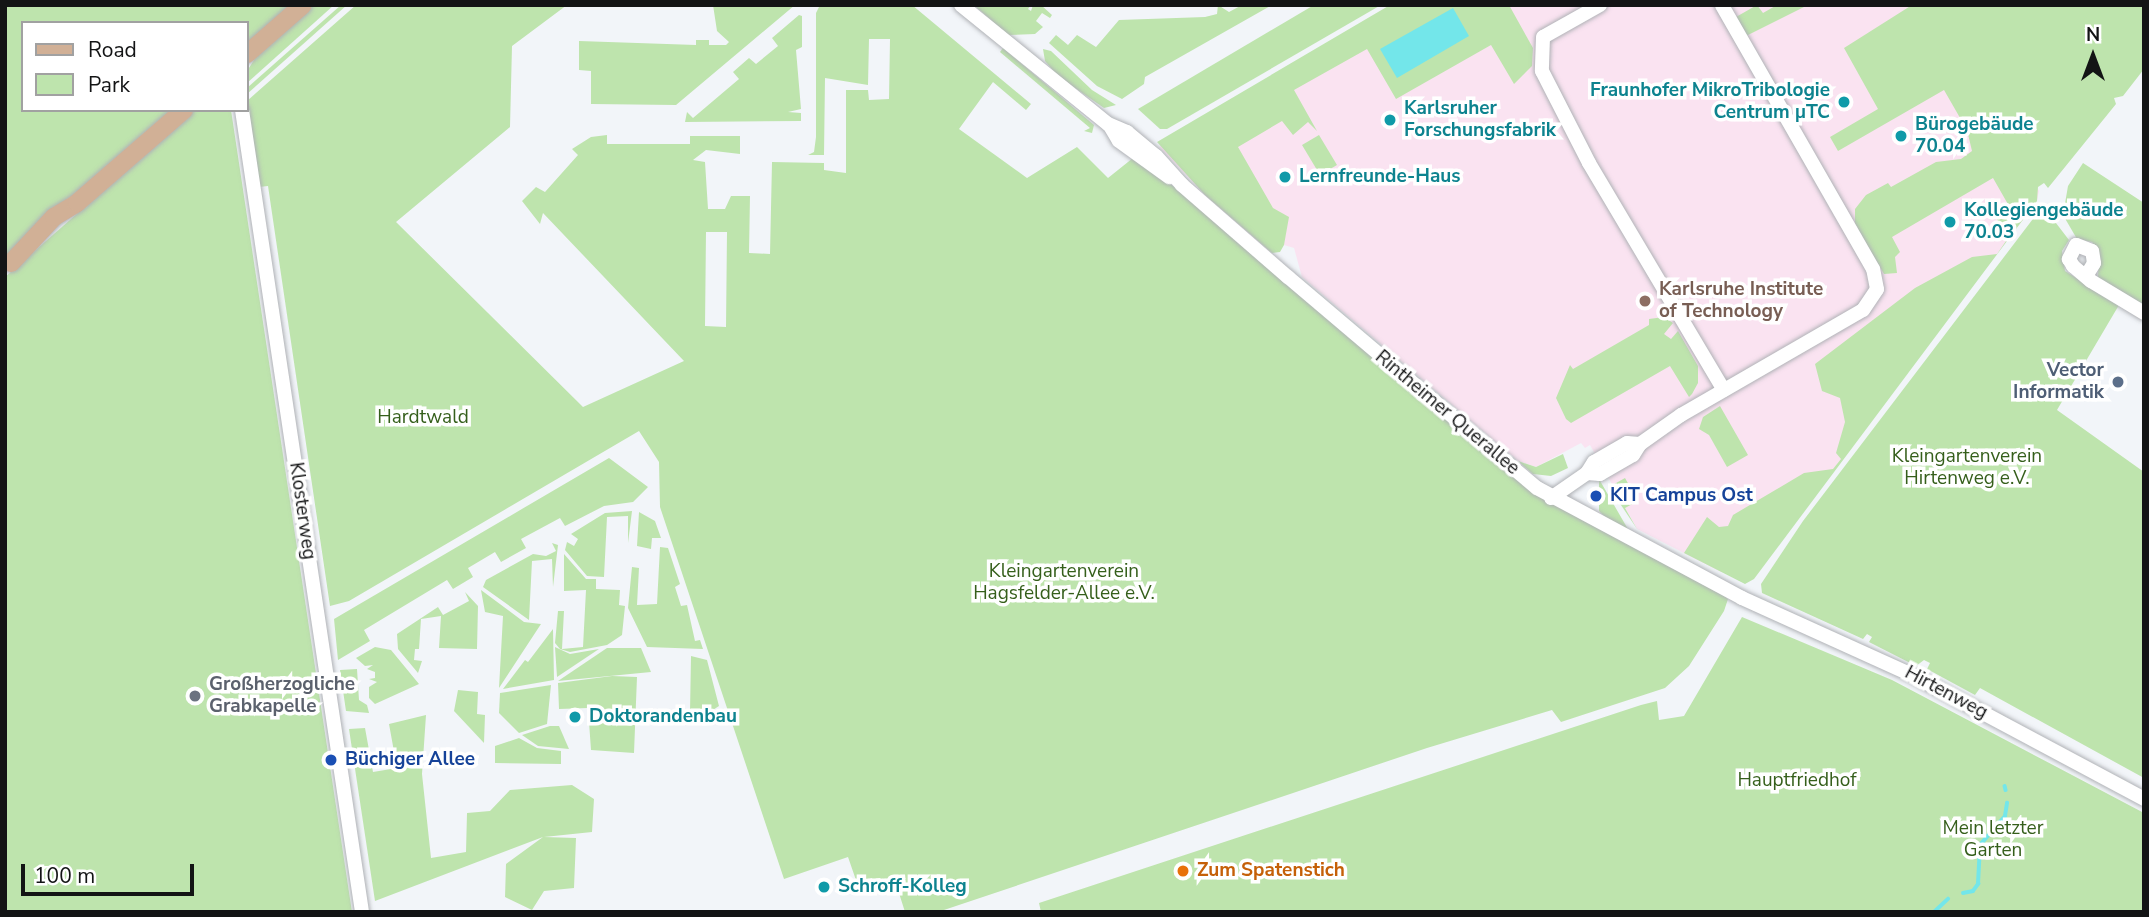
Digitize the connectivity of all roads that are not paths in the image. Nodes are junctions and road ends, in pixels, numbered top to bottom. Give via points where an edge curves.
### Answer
1 (303, 5) edge
2 (961, 5) edge
3 (1600, 5) edge
4 (1723, 5) edge
5 (248, 53) edge
6 (182, 112) edge
7 (242, 112) edge
8 (8, 265) edge
9 (2086, 276) dead end
10 (2144, 313) edge
11 (1724, 390) junction
12 (1551, 498) junction
13 (1742, 598) joint
14 (2144, 799) edge
15 (362, 912) edge

1 - 5 main road
2 - 12 street, Rintheimer Querallee via 1110,126 1144,146 1182,185
3 - 11 street via 1544,37 1542,71 1589,163
4 - 11 street via 1873,269 1877,289 1863,310
6 - 8 main road via 77,203 54,217
7 - 15 street, Klosterweg
9 - 10 street
11 - 12 street via 1640,444 1633,455 1600,474 1587,473
12 - 13 street, Rintheimer Querallee
13 - 14 street, Hirtenweg via 1914,676

